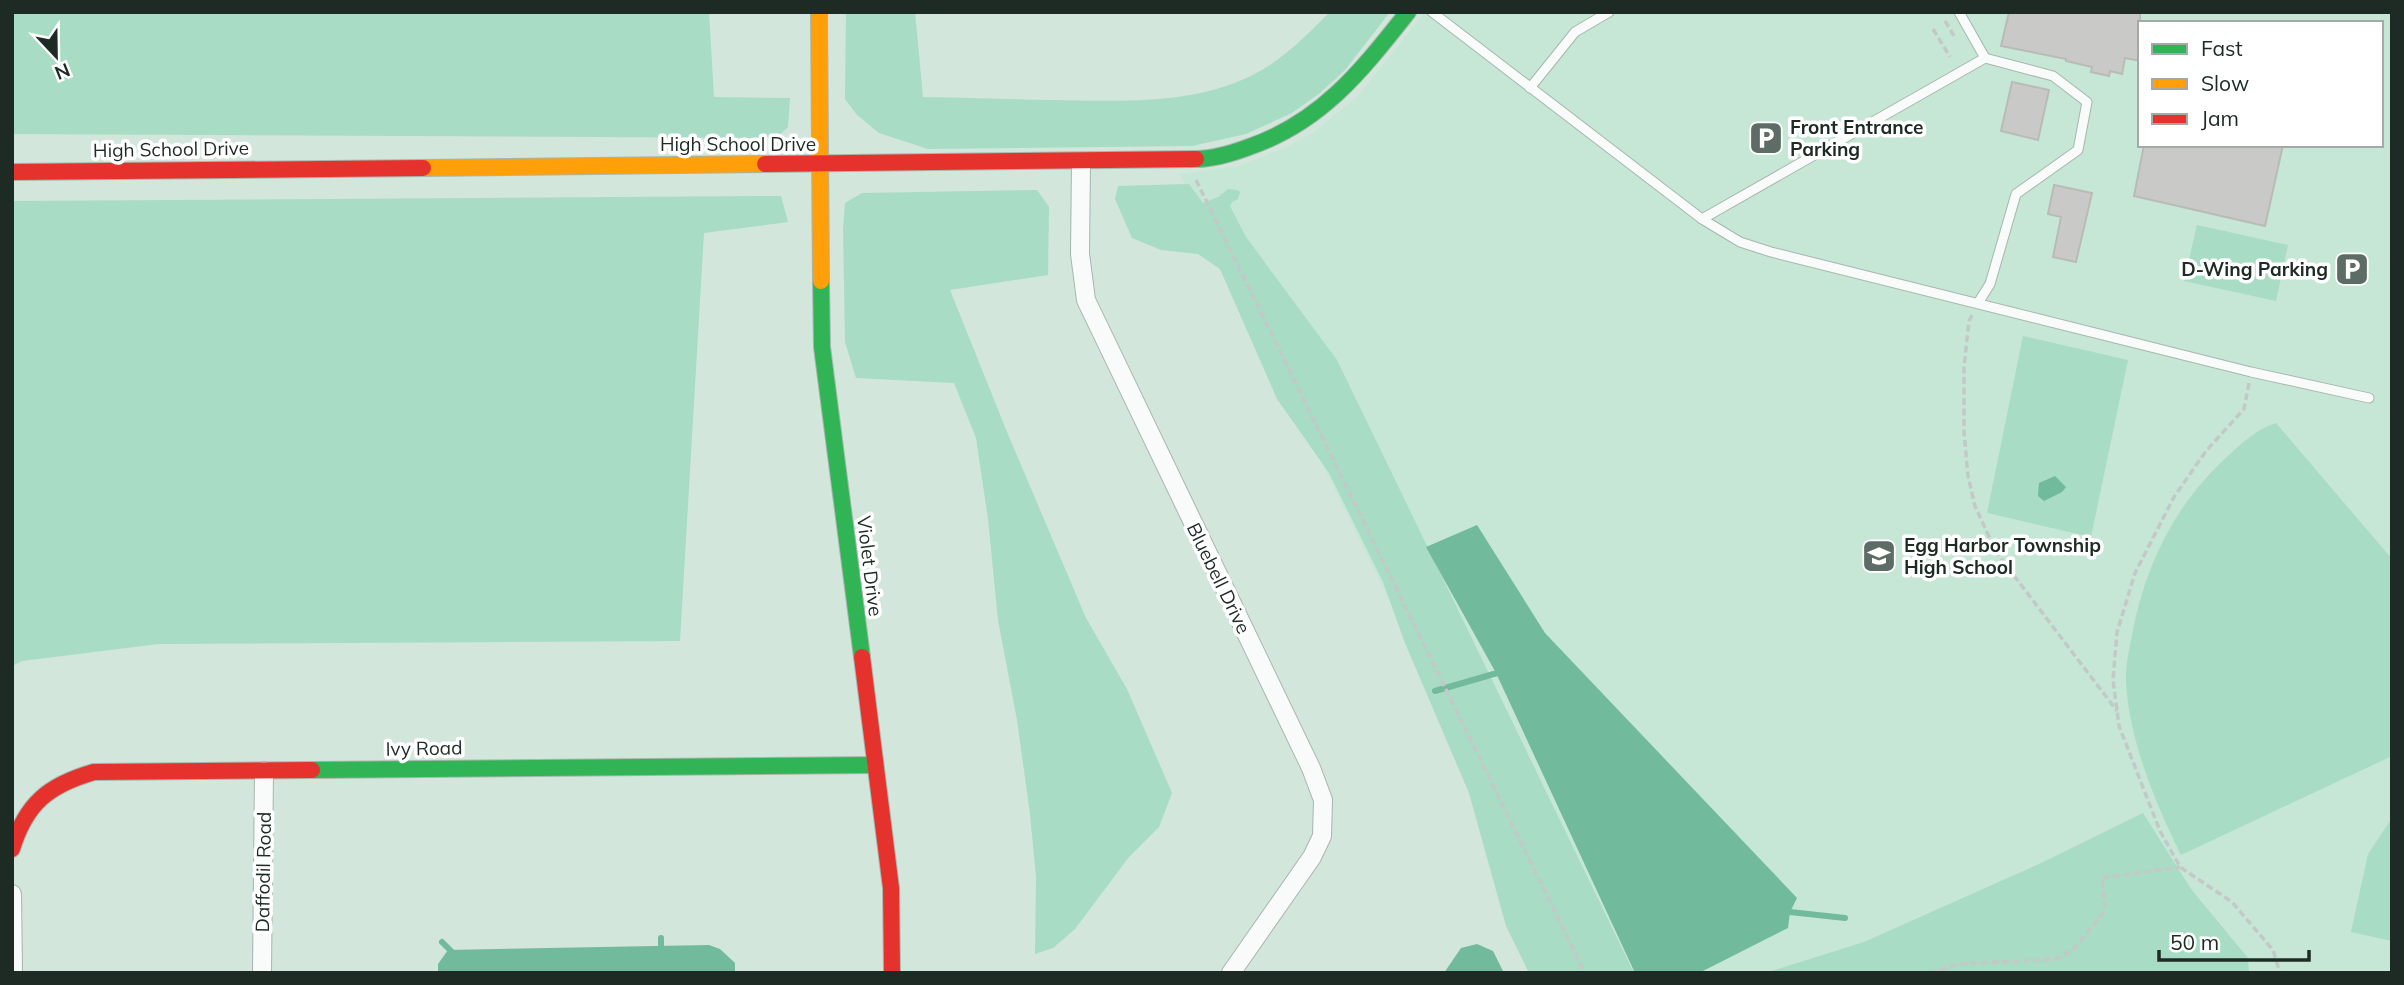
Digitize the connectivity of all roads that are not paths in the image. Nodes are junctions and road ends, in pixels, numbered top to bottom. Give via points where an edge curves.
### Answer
1 (819, 12) edge
2 (1408, 12) edge
3 (1432, 12) edge
4 (1609, 12) edge
5 (1959, 12) edge
6 (1985, 58) junction
7 (1531, 88) junction
8 (1081, 162) junction
9 (820, 164) junction
10 (12, 172) edge
11 (1702, 219) junction
12 (1979, 303) junction
13 (2369, 398) dead end
14 (874, 765) junction
15 (264, 771) junction
16 (12, 849) edge
17 (12, 894) edge
18 (13, 973) edge
19 (262, 973) edge
20 (892, 973) edge
21 (1231, 973) edge

1 - 9 street, Violet Drive
2 - 8 street, High School Drive via 1344,91 1273,139 1202,159
3 - 7 lane
4 - 7 lane via 1575,32
5 - 6 lane
6 - 11 lane
6 - 12 lane via 2053,76 2087,102 2078,150 2016,194 1990,284
7 - 11 lane
8 - 9 street, High School Drive
8 - 21 street, Bluebell Drive via 1080,254 1086,300 1323,800 1317,847
9 - 10 street, High School Drive
9 - 14 street, Violet Drive via 821,347
11 - 12 lane via 1740,242 1771,252
12 - 13 lane
14 - 15 street, Ivy Road
14 - 20 street, Violet Drive via 891,888
15 - 16 street, Ivy Road via 94,772 79,776 48,790 34,803 22,818
15 - 19 street, Daffodil Road
17 - 18 street

